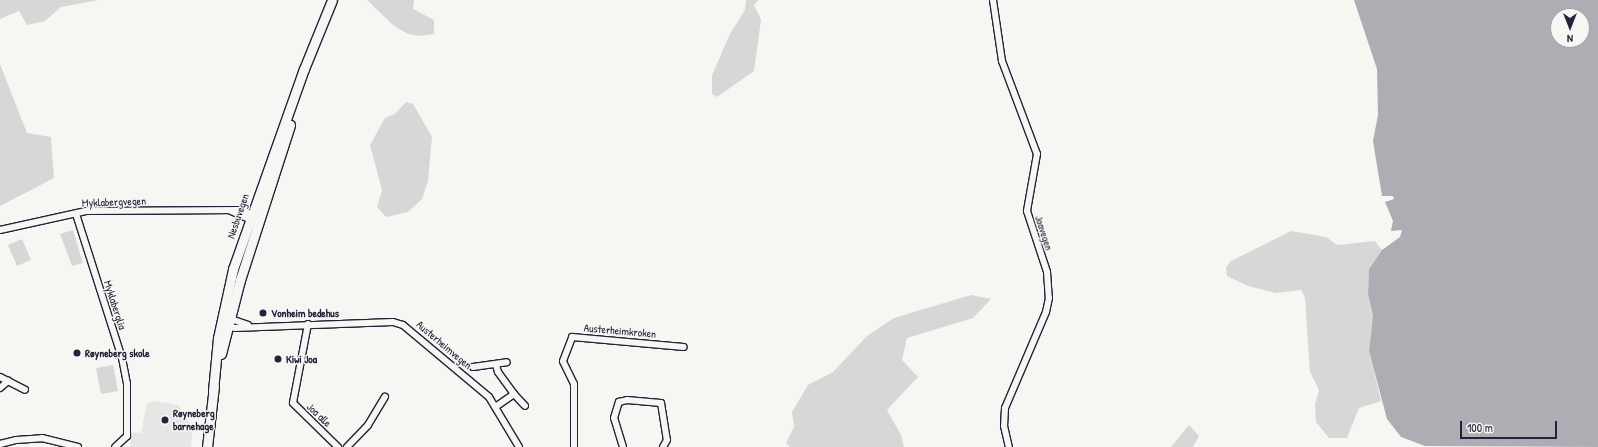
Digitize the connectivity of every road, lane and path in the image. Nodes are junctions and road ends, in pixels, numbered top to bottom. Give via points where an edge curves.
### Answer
1 (332, 0) edge
2 (993, 0) edge
3 (311, 55) junction
4 (231, 211) junction
5 (252, 212) junction
6 (76, 214) junction
7 (249, 221) junction
8 (258, 221) junction
9 (0, 230) edge
10 (226, 321) junction
11 (308, 324) junction
12 (684, 347) dead end
13 (507, 362) dead end
14 (496, 365) junction
15 (473, 367) dead end
16 (0, 377) edge
17 (8, 381) junction
18 (0, 388) edge
19 (25, 390) dead end
20 (514, 394) junction
21 (385, 397) dead end
22 (497, 406) junction
23 (525, 406) dead end
24 (0, 444) edge
25 (78, 447) edge
26 (115, 447) edge
27 (207, 447) edge
28 (338, 447) edge
29 (347, 447) edge
30 (519, 447) edge
31 (574, 447) edge
32 (623, 447) edge
33 (663, 447) edge
34 (1009, 447) edge

1 - 3 main road, Nesbuvegen
2 - 34 street, Joavegen via 1002,61 1037,154 1027,210 1047,272 1049,298 1046,312 1005,408 1004,426
3 - 5 main road, Nesbuvegen
3 - 8 main road, Nesbuvegen
4 - 5 street, Myklabergvegen
4 - 6 street, Myklabergvegen via 94,211
4 - 7 street, Myklabergvegen
5 - 7 main road, Nesbuvegen
5 - 8 street
6 - 9 street, Myklabergvegen
6 - 26 street, Myklaberglia via 122,358 127,384 127,436
7 - 8 street, Myklabergvegen
7 - 10 main road, Nesbuvegen via 229,282
8 - 10 main road, Nesbuvegen
10 - 11 street, Austerheimvegen via 250,326
10 - 27 main road, Nesbuvegen via 213,391
11 - 22 street, Austerheimvegen via 393,322 403,325 481,389
11 - 28 street, Joa alle via 293,403
12 - 31 street, Austerheimkroken via 572,337 563,361 574,384
13 - 14 street
14 - 15 street
14 - 20 street
16 - 17 street
17 - 18 street
17 - 19 street
20 - 22 street
20 - 23 street
21 - 29 street via 368,425
22 - 30 street, Austerheimvegen
24 - 25 street via 42,438
32 - 33 street via 614,418 619,402 627,400 661,403 667,440

